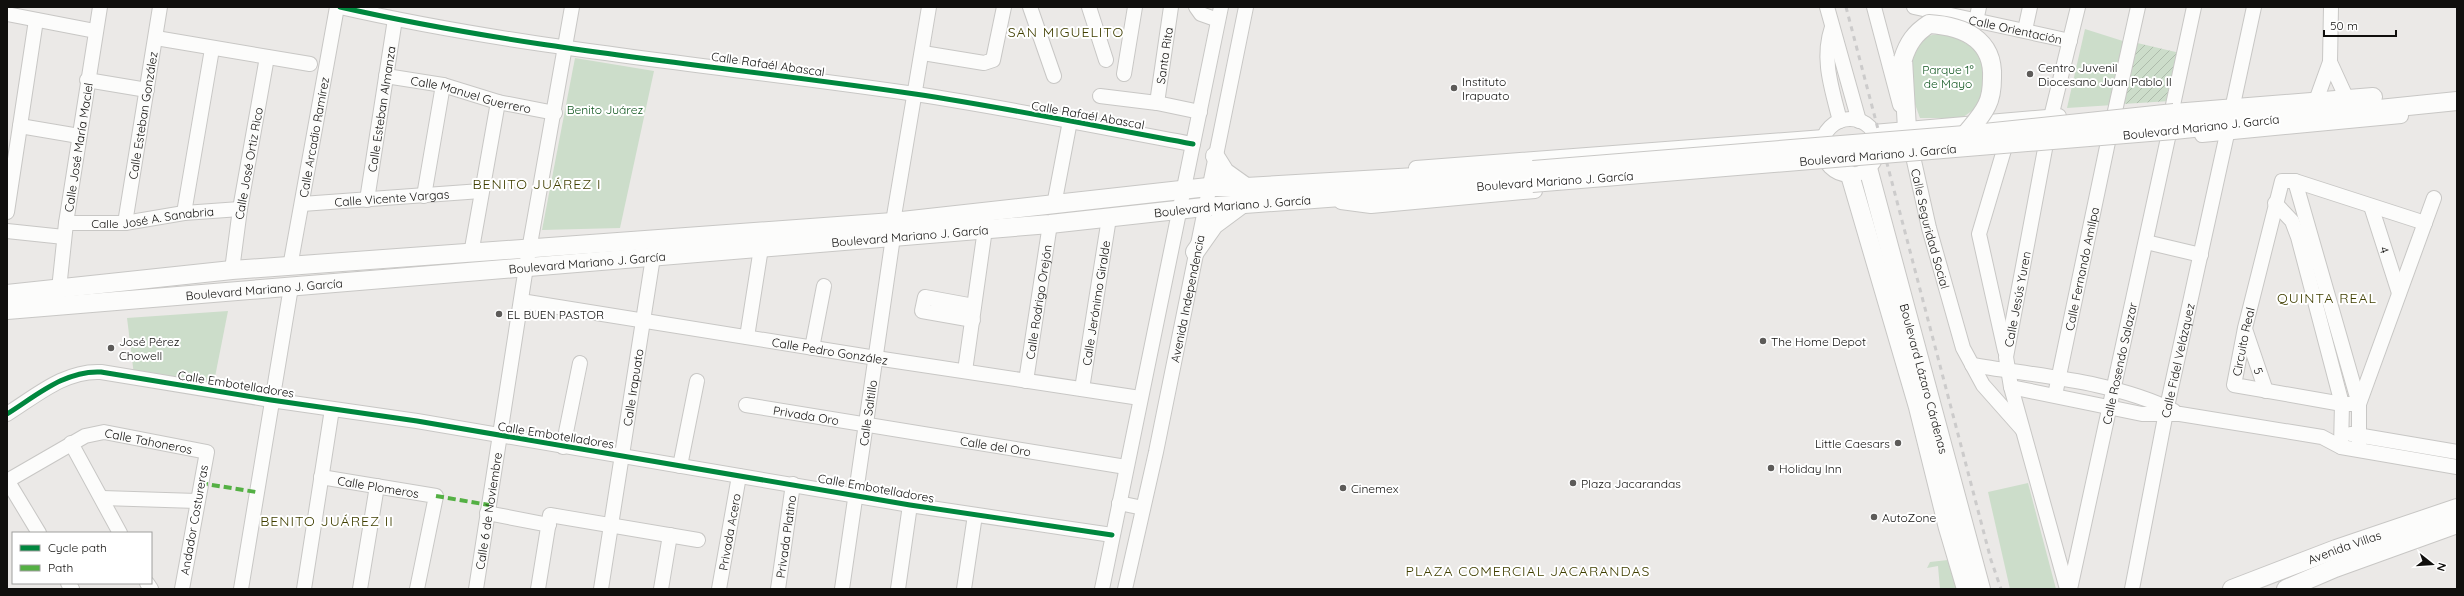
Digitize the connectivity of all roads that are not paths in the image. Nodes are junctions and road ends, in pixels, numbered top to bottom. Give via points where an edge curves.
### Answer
1 (100, 7) edge
2 (160, 7) edge
3 (337, 7) edge
4 (340, 7) edge
5 (572, 7) edge
6 (929, 7) edge
7 (1004, 7) edge
8 (1030, 7) edge
9 (1089, 7) edge
10 (1135, 7) edge
11 (1171, 7) edge
12 (1196, 7) edge
13 (1246, 7) edge
14 (1827, 7) edge
15 (1874, 7) edge
16 (1915, 7) edge
17 (1979, 7) edge
18 (2030, 7) edge
19 (2078, 7) edge
20 (2138, 7) edge
21 (2194, 7) edge
22 (2254, 7) edge
23 (2331, 7) edge
24 (1929, 9) edge
25 (7, 14) edge
26 (1220, 14) edge
27 (395, 19) junction
28 (36, 20) junction
29 (1976, 21) junction
30 (1832, 26) junction
31 (2025, 30) junction
32 (95, 31) junction
33 (156, 38) junction
34 (2070, 41) junction
35 (566, 47) junction
36 (212, 49) junction
37 (923, 53) junction
38 (267, 57) junction
39 (1106, 60) dead end
40 (2330, 62) junction
41 (310, 64) dead end
42 (1124, 74) dead end
43 (386, 76) junction
44 (1054, 76) dead end
45 (87, 80) junction
46 (443, 85) junction
47 (147, 90) junction
48 (916, 94) junction
49 (1100, 96) dead end
50 (2346, 97) junction
51 (2377, 97) junction
52 (2453, 97) edge
53 (2317, 98) junction
54 (2234, 100) junction
55 (498, 102) junction
56 (1157, 103) junction
57 (2115, 111) junction
58 (1200, 112) junction
59 (555, 113) junction
60 (2051, 117) junction
61 (1070, 121) junction
62 (1840, 121) junction
63 (1859, 121) junction
64 (2172, 121) junction
65 (20, 126) junction
66 (1907, 128) junction
67 (1873, 132) junction
68 (2227, 134) junction
69 (1965, 135) junction
70 (79, 136) junction
71 (1824, 137) junction
72 (1788, 140) junction
73 (2108, 142) junction
74 (1193, 144) junction
75 (2045, 148) junction
76 (2004, 150) junction
77 (1608, 154) junction
78 (1215, 156) junction
79 (1912, 157) junction
80 (1827, 163) junction
81 (1871, 163) junction
82 (1792, 166) junction
83 (10, 171) edge
84 (1850, 175) junction
85 (1532, 177) junction
86 (2295, 181) junction
87 (1609, 185) junction
88 (1208, 187) junction
89 (1246, 187) junction
90 (1183, 190) junction
91 (1324, 190) junction
92 (481, 191) junction
93 (424, 196) junction
94 (2434, 198) dead end
95 (367, 200) junction
96 (2275, 203) junction
97 (302, 204) junction
98 (1054, 205) junction
99 (1241, 205) junction
100 (2371, 206) junction
101 (1204, 207) junction
102 (240, 209) junction
103 (1179, 210) junction
104 (7, 212) edge
105 (184, 213) junction
106 (1110, 218) junction
107 (66, 223) junction
108 (125, 223) junction
109 (2425, 223) junction
110 (1050, 224) junction
111 (893, 229) junction
112 (985, 229) junction
113 (7, 231) edge
114 (64, 237) junction
115 (2146, 242) junction
116 (761, 248) junction
117 (530, 250) junction
118 (1195, 252) junction
119 (471, 254) junction
120 (2201, 255) junction
121 (653, 257) junction
122 (290, 267) junction
123 (526, 267) junction
124 (232, 270) junction
125 (824, 286) dead end
126 (291, 287) junction
127 (59, 289) junction
128 (2399, 293) junction
129 (7, 294) edge
130 (521, 301) junction
131 (2330, 301) junction
132 (2316, 304) junction
133 (7, 310) edge
134 (643, 319) junction
135 (2245, 328) junction
136 (747, 337) junction
137 (812, 348) junction
138 (2006, 357) junction
139 (876, 358) junction
140 (580, 363) dead end
141 (1972, 365) junction
142 (2008, 371) junction
143 (965, 372) junction
144 (2024, 374) junction
145 (2058, 379) junction
146 (697, 381) dead end
147 (1026, 381) junction
148 (2017, 387) junction
149 (1082, 389) junction
150 (2113, 390) junction
151 (2266, 391) junction
152 (2055, 395) junction
153 (1140, 398) junction
154 (271, 400) junction
155 (2342, 404) junction
156 (2359, 404) junction
157 (746, 405) dead end
158 (2109, 406) junction
159 (332, 409) junction
160 (2166, 411) junction
161 (7, 414) edge
162 (866, 425) junction
163 (2025, 432) junction
164 (2341, 432) junction
165 (2360, 435) junction
166 (501, 436) junction
167 (2322, 437) junction
168 (71, 443) junction
169 (2341, 446) junction
170 (563, 447) junction
171 (2359, 449) junction
172 (207, 452) joint
173 (2457, 452) edge
174 (623, 456) junction
175 (680, 466) junction
176 (1126, 467) junction
177 (1932, 467) junction
178 (2457, 467) edge
179 (739, 476) junction
180 (321, 477) junction
181 (7, 481) edge
182 (793, 484) junction
183 (377, 486) junction
184 (1953, 486) junction
185 (854, 496) junction
186 (102, 498) junction
187 (197, 501) junction
188 (1119, 503) junction
189 (910, 505) junction
190 (1143, 508) junction
191 (2457, 508) edge
192 (487, 513) junction
193 (975, 514) junction
194 (611, 524) junction
195 (2457, 524) edge
196 (549, 525) junction
197 (38, 532) edge
198 (119, 532) edge
199 (670, 534) junction
200 (1112, 535) junction
201 (698, 540) dead end
202 (182, 589) edge
203 (241, 589) edge
204 (304, 589) edge
205 (360, 589) edge
206 (417, 589) edge
207 (476, 589) edge
208 (538, 589) edge
209 (601, 589) edge
210 (661, 589) edge
211 (719, 589) edge
212 (778, 589) edge
213 (842, 589) edge
214 (898, 589) edge
215 (964, 589) edge
216 (1102, 589) edge
217 (1125, 589) edge
218 (1966, 589) edge
219 (1981, 589) edge
220 (2067, 589) edge
221 (2070, 589) edge
222 (2132, 589) edge
223 (2232, 589) edge
224 (2286, 589) edge

1 - 32 street, Calle José María Maciel
2 - 33 street, Calle Esteban González
3 - 97 street, Calle Arcadio Ramírez
4 - 27 street, Calle Rafaél Abascal
5 - 35 street, Calle 6 de Noviembre
6 - 37 street, Calle Saltillo
7 - 37 street via 993,60 984,63
8 - 44 street
9 - 39 street
10 - 42 street
11 - 56 street, Santa Rita
12 - 26 street via 1201,14
13 - 78 street, Avenida Independencia
14 - 30 street
15 - 66 street, Calle Seguridad Social
16 - 24 street, Calle Orientación
17 - 29 street
18 - 31 street
19 - 34 street, Calle Jesús Yuren
20 - 57 street
21 - 64 street, Calle Rosendo Salazar
22 - 54 street
23 - 40 street
24 - 29 street, Calle Orientación
25 - 28 street
26 - 58 street, Avenida Independencia
27 - 35 street, Calle Rafaél Abascal
27 - 43 street, Calle Esteban Almanza
28 - 32 street
28 - 65 street
29 - 31 street, Calle Orientación
30 - 62 street via 1826,52
30 - 63 street
31 - 34 street, Calle Orientación
32 - 45 street, Calle José María Maciel
33 - 36 street
33 - 47 street, Calle Esteban González
34 - 60 street, Calle Jesús Yuren
35 - 48 street, Calle Rafaél Abascal
35 - 59 street, Calle 6 de Noviembre
36 - 38 street
36 - 105 street
37 - 48 street, Calle Saltillo
38 - 41 street
38 - 102 street, Calle José Ortiz Rico
40 - 50 street
40 - 53 street
43 - 46 street, Calle Manuel Guerrero
43 - 95 street, Calle Esteban Almanza
45 - 47 street
45 - 70 street, Calle José María Maciel
46 - 55 street, Calle Manuel Guerrero
46 - 93 street
47 - 108 street, Calle Esteban González
48 - 61 street, Calle Rafaél Abascal
48 - 111 street, Calle Saltillo
49 - 56 street
50 - 51 street
50 - 53 street
51 - 52 main road, Boulevard Mariano J. García
51 - 64 main road, Boulevard Mariano J. García
52 - 64 main road, Boulevard Mariano J. García
52 - 68 street via 2435,112
53 - 54 street
54 - 64 street
55 - 59 street, Calle Manuel Guerrero
55 - 92 street
56 - 58 street
57 - 60 street
57 - 64 street
58 - 74 street, Avenida Independencia
59 - 117 street, Calle 6 de Noviembre
60 - 66 street
60 - 75 street, Calle Jesús Yuren
61 - 74 street, Calle Rafaél Abascal
61 - 98 street
62 - 63 street
62 - 71 street via 1833,125
63 - 67 street
64 - 68 street
64 - 69 main road, Boulevard Mariano J. García, bridge
64 - 73 street
64 - 85 main road, Boulevard Mariano J. García, bridge
64 - 115 street, Calle Rosendo Salazar
65 - 70 street
65 - 83 street
66 - 67 street
66 - 69 main road, bridge via 1903,59 1907,46 1918,31 1929,24 1960,29 1982,43 1993,65 1988,104
66 - 79 street, Calle Seguridad Social
67 - 81 street via 1877,145
68 - 120 street, Calle Fidel Velázquez
69 - 85 main road, Boulevard Mariano J. García, bridge
70 - 107 street, Calle José María Maciel
71 - 72 street
71 - 80 street via 1822,146
72 - 77 street
72 - 82 street via 1796,155
73 - 75 street
73 - 145 street, Calle Fernando Amilpa
74 - 90 street, Avenida Independencia
75 - 76 street
75 - 138 street, Calle Jesús Yuren
76 - 79 street
76 - 138 street via 1979,234
77 - 87 street via 1602,170
77 - 91 street via 1362,172
78 - 88 street, Avenida Independencia
78 - 89 main road via 1225,172
79 - 81 street
79 - 141 street, Calle Seguridad Social via 1963,348
80 - 82 street
80 - 84 street via 1837,172
81 - 84 street
81 - 184 main road, Boulevard Lázaro Cárdenas
82 - 87 street
83 - 104 street
84 - 177 main road, Boulevard Lázaro Cárdenas via 1918,406
85 - 91 main road, Boulevard Mariano J. García
86 - 96 street, Circuito Real via 2282,181
86 - 100 street
86 - 131 street
87 - 91 street via 1371,206
88 - 89 main road, Boulevard Mariano J. García
88 - 90 main road, Boulevard Mariano J. García
88 - 101 street, Avenida Independencia
89 - 91 main road, Boulevard Mariano J. García
90 - 98 main road, Boulevard Mariano J. García
90 - 103 street, Avenida Independencia
91 - 99 main road, Boulevard Mariano J. García
92 - 93 street, Calle Vicente Vargas
92 - 119 street
93 - 95 street, Calle Vicente Vargas
94 - 109 street
95 - 97 street, Calle Vicente Vargas
96 - 132 street via 2292,221
96 - 135 street, Circuito Real
97 - 122 street, Calle Arcadio Ramírez
98 - 111 main road, Boulevard Mariano J. García
99 - 101 main road, Boulevard Mariano J. García
99 - 118 main road via 1214,225
100 - 109 street
100 - 128 street, 4
101 - 103 main road, Boulevard Mariano J. García
101 - 118 street, Avenida Independencia
102 - 105 street, Calle José A. Sanabria
102 - 124 street, Calle José Ortiz Rico
103 - 106 main road, Boulevard Mariano J. García
103 - 153 street, Avenida Independencia
105 - 108 street, Calle José A. Sanabria
106 - 110 main road, Boulevard Mariano J. García
106 - 149 street, Calle Jerónimo Giralde
107 - 108 street, Calle José A. Sanabria
107 - 114 street, Calle José María Maciel
109 - 128 street
110 - 112 main road, Boulevard Mariano J. García
110 - 147 street, Calle Rodrigo Orejón
111 - 112 main road, Boulevard Mariano J. García
111 - 116 main road, Boulevard Mariano J. García
111 - 117 main road, Boulevard Mariano J. García
111 - 139 street, Calle Saltillo
112 - 143 street
113 - 114 street
114 - 127 street, Calle José María Maciel
115 - 120 street
115 - 150 street, Calle Rosendo Salazar
116 - 121 main road, Boulevard Mariano J. García
116 - 136 street
117 - 119 main road, Boulevard Mariano J. García
117 - 123 street, Calle 6 de Noviembre
118 - 190 street, Avenida Independencia
119 - 122 main road, Boulevard Mariano J. García
120 - 160 street, Calle Fidel Velázquez
121 - 123 main road, Boulevard Mariano J. García
121 - 134 street, Calle Irapuato
122 - 124 main road, Boulevard Mariano J. García
123 - 126 main road, Boulevard Mariano J. García
123 - 130 street, Calle 6 de Noviembre
124 - 127 main road, Boulevard Mariano J. García
125 - 137 street
126 - 133 main road, Boulevard Mariano J. García
126 - 154 street
127 - 129 main road, Boulevard Mariano J. García
128 - 156 street
130 - 134 street, Calle Pedro González
130 - 166 street, Calle 6 de Noviembre
131 - 132 street
131 - 156 street
132 - 155 street
134 - 136 street, Calle Pedro González
134 - 174 street, Calle Irapuato
135 - 151 street, 5
135 - 151 street, Circuito Real via 2234,386
136 - 137 street, Calle Pedro González
137 - 139 street, Calle Pedro González
138 - 142 street, Calle Jesús Yuren
139 - 143 street, Calle Pedro González
139 - 162 street, Calle Saltillo
140 - 170 street
141 - 142 street
141 - 163 street, Calle Seguridad Social via 1983,385
142 - 144 street
142 - 148 street, Calle Jesús Yuren
143 - 147 street, Calle Pedro González
144 - 145 street
144 - 148 street
145 - 150 street
145 - 152 street, Calle Fernando Amilpa
146 - 175 street
147 - 149 street, Calle Pedro González
148 - 152 street
148 - 163 street, Calle Jesús Yuren
149 - 153 street, Calle Pedro González
150 - 158 street, Calle Rosendo Salazar
150 - 160 street via 2143,397
151 - 155 street, Circuito Real
152 - 158 street
153 - 176 street, Avenida Independencia
154 - 159 street, Calle Embotelladores
154 - 161 street, Calle Embotelladores via 85,371 66,377
154 - 203 street
155 - 156 street, Circuito Real
155 - 164 street
156 - 165 street
157 - 162 street, Privada Oro
158 - 160 street via 2142,414
158 - 221 street, Calle Rosendo Salazar
159 - 166 street, Calle Embotelladores
159 - 180 street
160 - 167 street
160 - 222 street, Calle Fidel Velázquez
162 - 176 street, Calle del Oro
162 - 185 street, Calle Saltillo
163 - 220 street, Calle Jesús Yuren
164 - 165 street
164 - 167 street
164 - 169 street
165 - 171 street
165 - 173 street
166 - 170 street, Calle Embotelladores
166 - 192 street, Calle 6 de Noviembre
167 - 169 street
168 - 172 street, Calle Tahoneros via 85,436 104,432
168 - 181 street, Calle Tahoneros
168 - 186 street
169 - 171 street
170 - 174 street, Calle Embotelladores
171 - 178 street
172 - 187 street, Andador Costureras
174 - 175 street, Calle Embotelladores
174 - 194 street, Calle Irapuato
175 - 179 street, Calle Embotelladores
176 - 188 street, Avenida Independencia
177 - 184 main road via 1942,471
177 - 218 main road, Boulevard Lázaro Cárdenas
179 - 182 street, Calle Embotelladores
179 - 211 street, Privada Acero
180 - 183 street, Calle Plomeros
180 - 204 street
181 - 197 street
182 - 185 street, Calle Embotelladores
182 - 212 street, Privada Platino
183 - 205 street
183 - 206 street, Calle Plomeros via 436,496
184 - 219 main road, Boulevard Lázaro Cárdenas
185 - 189 street, Calle Embotelladores
185 - 213 street, Calle Saltillo
186 - 187 street
186 - 198 street
187 - 202 street, Andador Costureras
188 - 190 street
188 - 200 street, Avenida Independencia
189 - 193 street, Calle Embotelladores
189 - 214 street
190 - 217 street, Avenida Independencia
191 - 223 main road, Avenida Villas via 2336,549
192 - 196 street
192 - 207 street, Calle 6 de Noviembre
193 - 200 street, Calle Embotelladores
193 - 215 street
194 - 196 street via 550,515
194 - 199 street
194 - 209 street, Calle Irapuato
195 - 224 main road, Avenida Villas via 2335,568
196 - 208 street
199 - 201 street
199 - 210 street
200 - 216 street, Avenida Independencia

